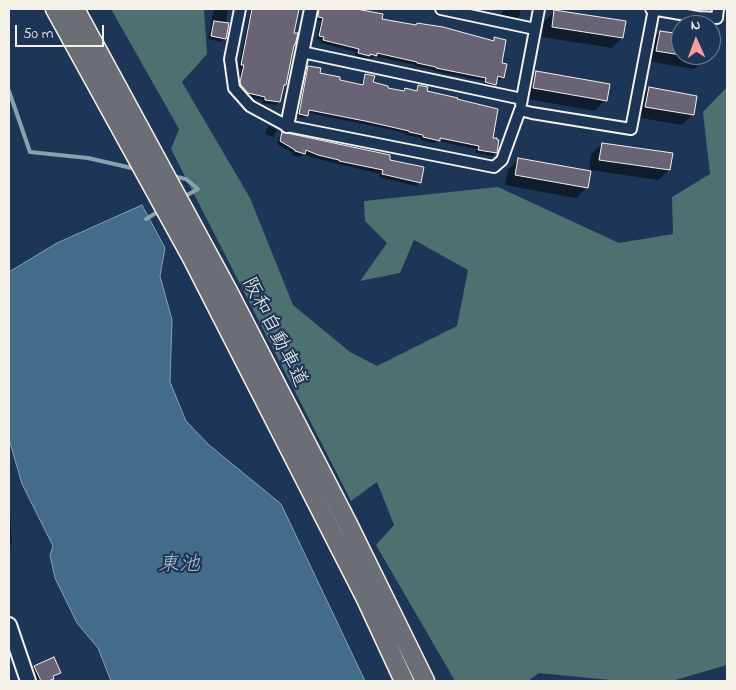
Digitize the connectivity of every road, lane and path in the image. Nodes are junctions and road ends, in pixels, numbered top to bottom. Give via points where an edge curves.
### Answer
1 (55, 9) edge
2 (75, 9) edge
3 (240, 9) edge
4 (311, 9) edge
5 (441, 9) edge
6 (539, 9) edge
7 (653, 9) edge
8 (718, 9) edge
9 (535, 29) junction
10 (302, 52) junction
11 (522, 99) junction
12 (520, 110) junction
13 (287, 126) junction
14 (151, 166) junction
15 (199, 255) junction
16 (9, 625) edge
17 (28, 681) edge
18 (404, 681) edge
19 (425, 681) edge

1 - 14 highway, 阪和自動車道
2 - 14 highway, 阪和自動車道
3 - 13 street via 230,59 234,88 250,106
4 - 10 street
5 - 9 street
6 - 9 street
7 - 8 street via 717,18
7 - 12 street via 631,129
9 - 11 street
10 - 11 street
10 - 13 street
11 - 12 street
12 - 13 street via 502,160 494,167
14 - 15 highway, 阪和自動車道
15 - 18 highway, 阪和自動車道
15 - 19 highway, 阪和自動車道 via 344,516
16 - 17 main road

